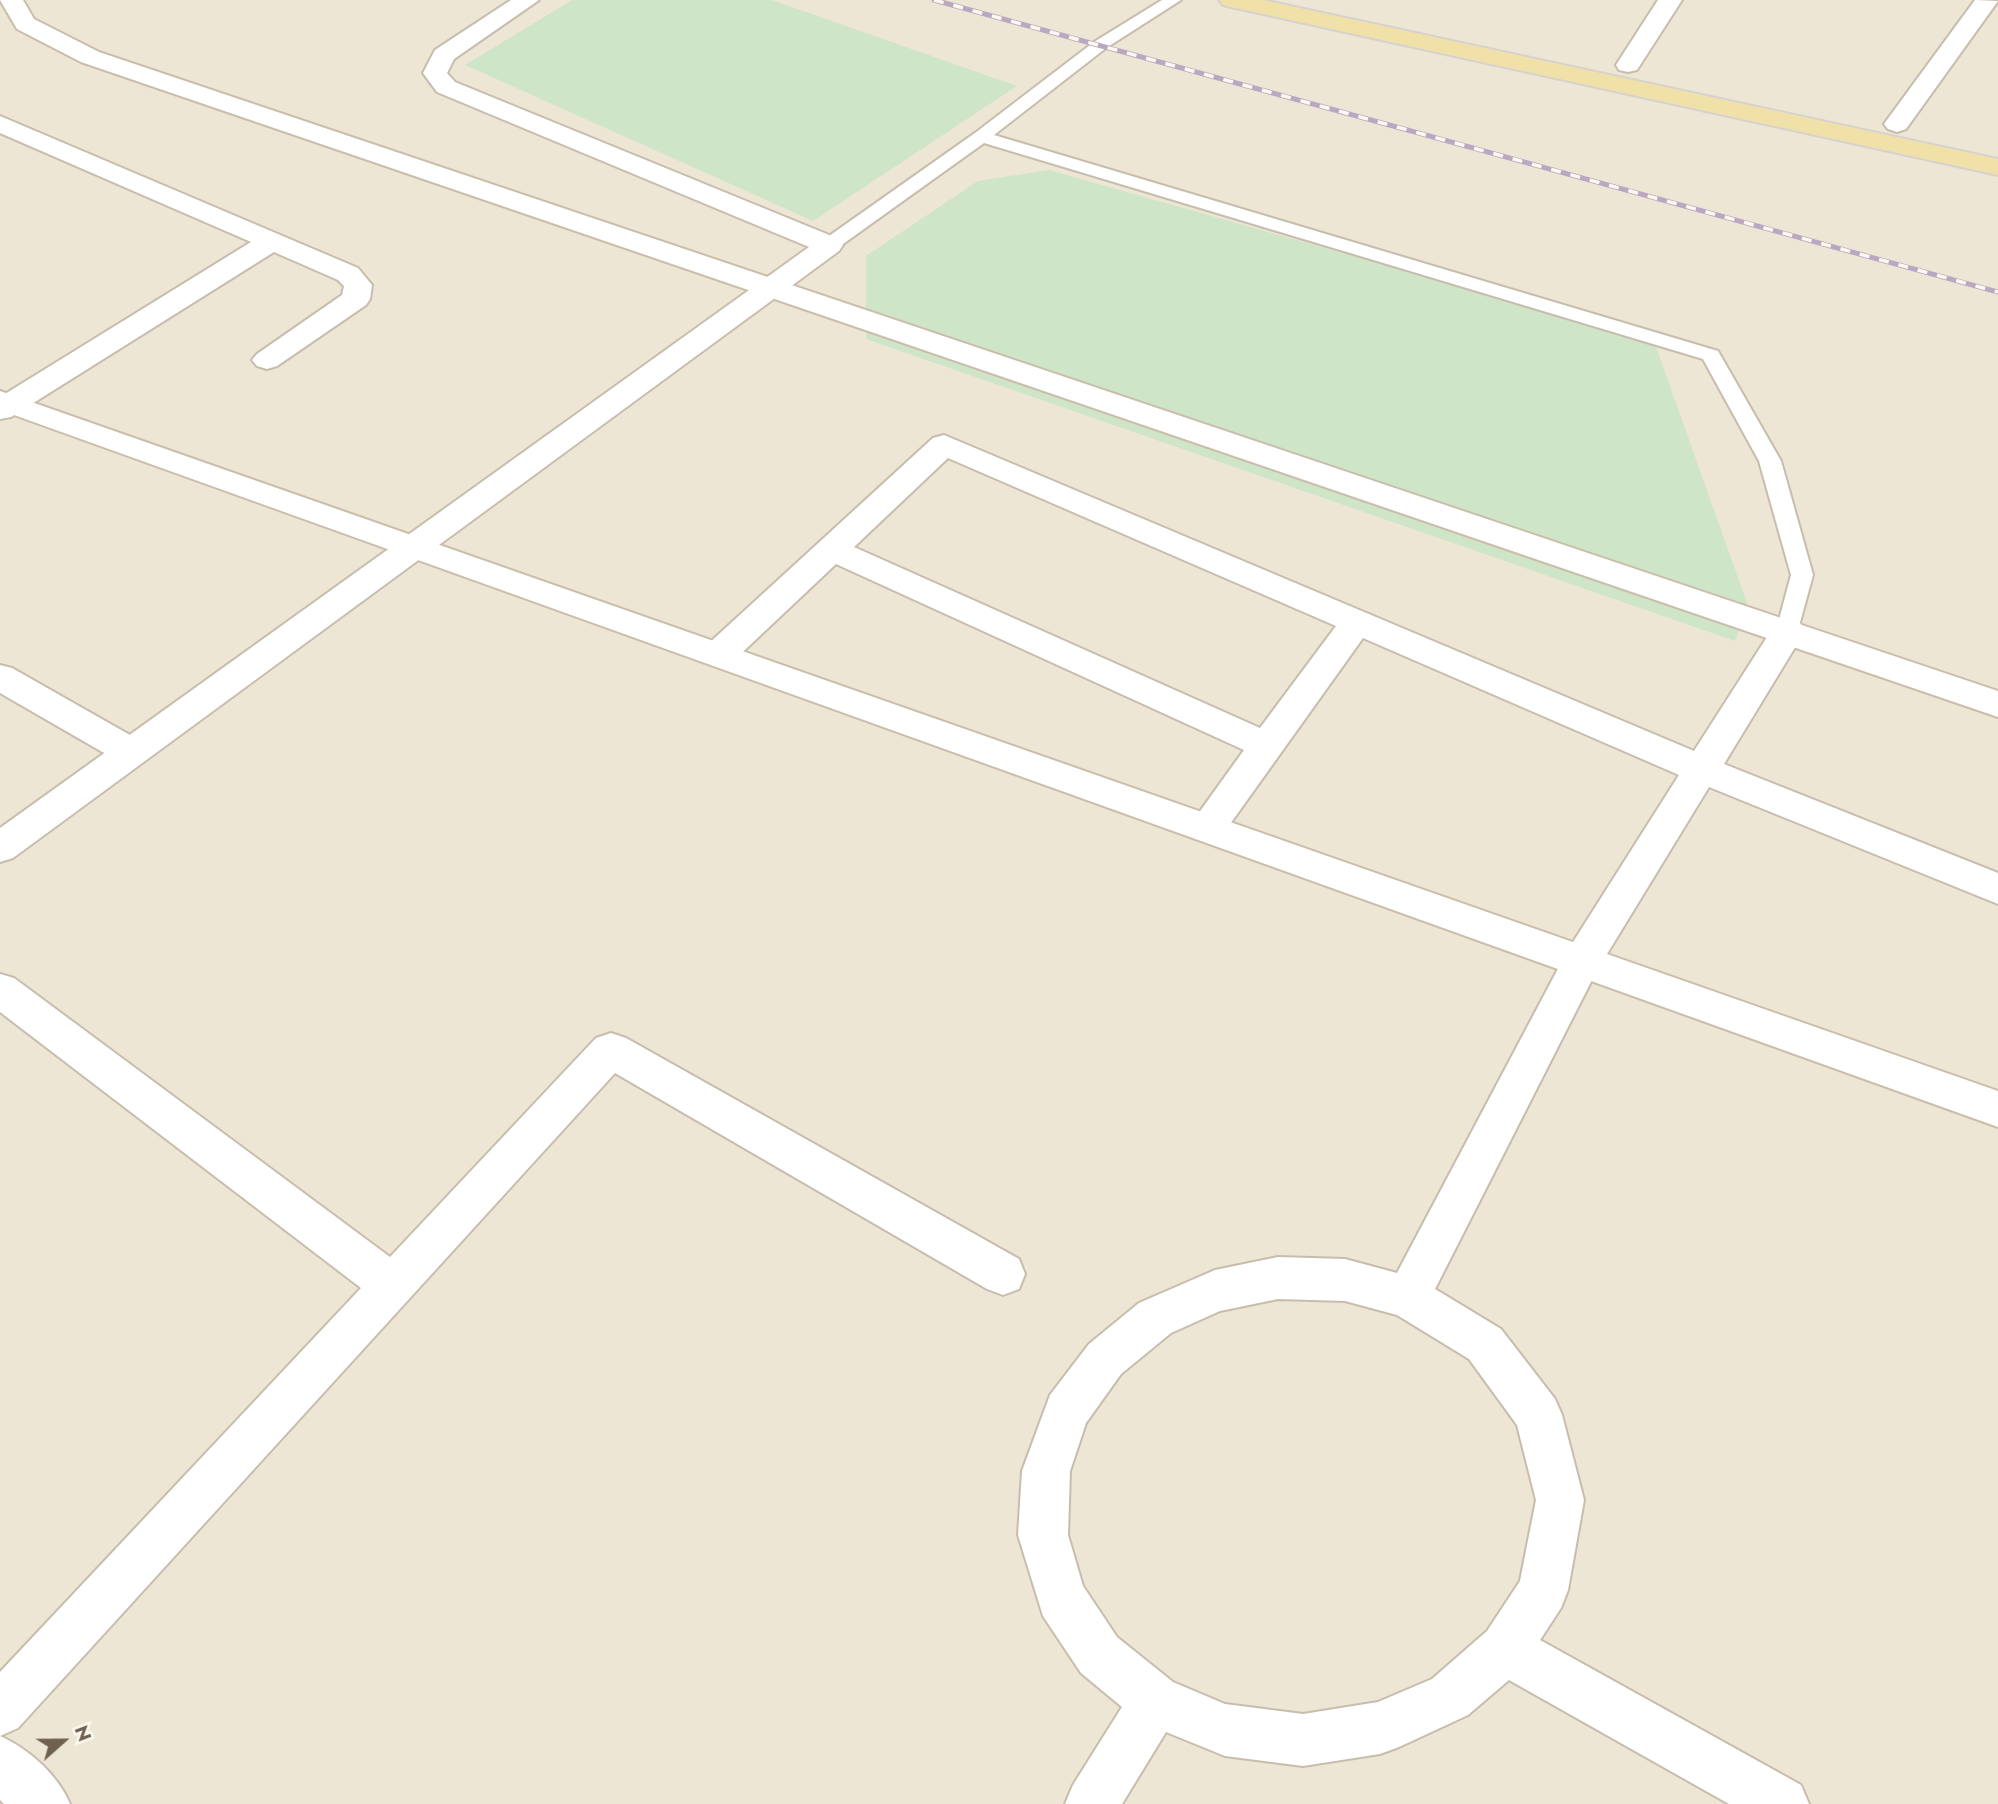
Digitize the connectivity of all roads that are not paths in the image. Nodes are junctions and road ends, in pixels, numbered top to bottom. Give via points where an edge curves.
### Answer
1 (11, 0) edge
2 (527, 0) edge
3 (1173, 0) edge
4 (1231, 0) edge
5 (1333, 0) edge
6 (1670, 0) edge
7 (1987, 0) edge
8 (1628, 65) junction
9 (0, 124) edge
10 (1897, 124) junction
11 (981, 137) junction
12 (1998, 146) edge
13 (1998, 167) edge
14 (271, 242) junction
15 (829, 245) junction
16 (772, 286) junction
17 (267, 359) dead end
18 (4, 405) edge
19 (415, 546) junction
20 (831, 549) junction
21 (1357, 622) junction
22 (1787, 631) junction
23 (719, 654) junction
24 (0, 677) edge
25 (1998, 704) edge
26 (1267, 746) junction
27 (131, 752) junction
28 (1701, 769) junction
29 (1208, 828) junction
30 (0, 848) edge
31 (1998, 890) edge
32 (1582, 961) junction
33 (0, 990) edge
34 (1998, 1109) edge
35 (1003, 1274) dead end
36 (393, 1286) junction
37 (1408, 1297) junction
38 (1505, 1648) junction
39 (1155, 1701) junction
40 (0, 1710) edge
41 (0, 1763) edge
42 (43, 1804) edge
43 (1092, 1804) edge
44 (1782, 1804) edge

1 - 16 street via 25,24 90,57
2 - 15 street via 444,55 435,73 446,86
3 - 11 lane via 1100,45
4 - 13 main road
5 - 8 main road
6 - 8 street
7 - 10 street
8 - 10 main road
9 - 14 street
10 - 12 main road
11 - 15 lane
11 - 22 lane via 1711,355 1770,461 1788,524 1802,575
14 - 17 street via 348,274 358,285 356,299
14 - 18 street
15 - 16 street
16 - 19 street
16 - 22 street
18 - 19 street
19 - 23 street
19 - 27 street
20 - 21 street via 944,445
20 - 23 street
20 - 26 street
21 - 26 street
21 - 28 street
22 - 25 street
22 - 28 street
23 - 29 street
24 - 27 street
26 - 29 street
27 - 30 street
28 - 31 street
28 - 32 street
29 - 32 street
32 - 34 street
32 - 37 street
33 - 36 street
35 - 36 street via 611,1050
36 - 40 street
37 - 38 street via 1485,1344 1538,1415 1560,1500 1543,1590
37 - 39 street via 1345,1280 1278,1279 1214,1291 1155,1318 1105,1359 1066,1411 1045,1471 1043,1535 1061,1598 1099,1655
38 - 39 street via 1450,1697 1380,1728 1303,1740 1225,1730
38 - 44 street
39 - 43 street
41 - 42 street

